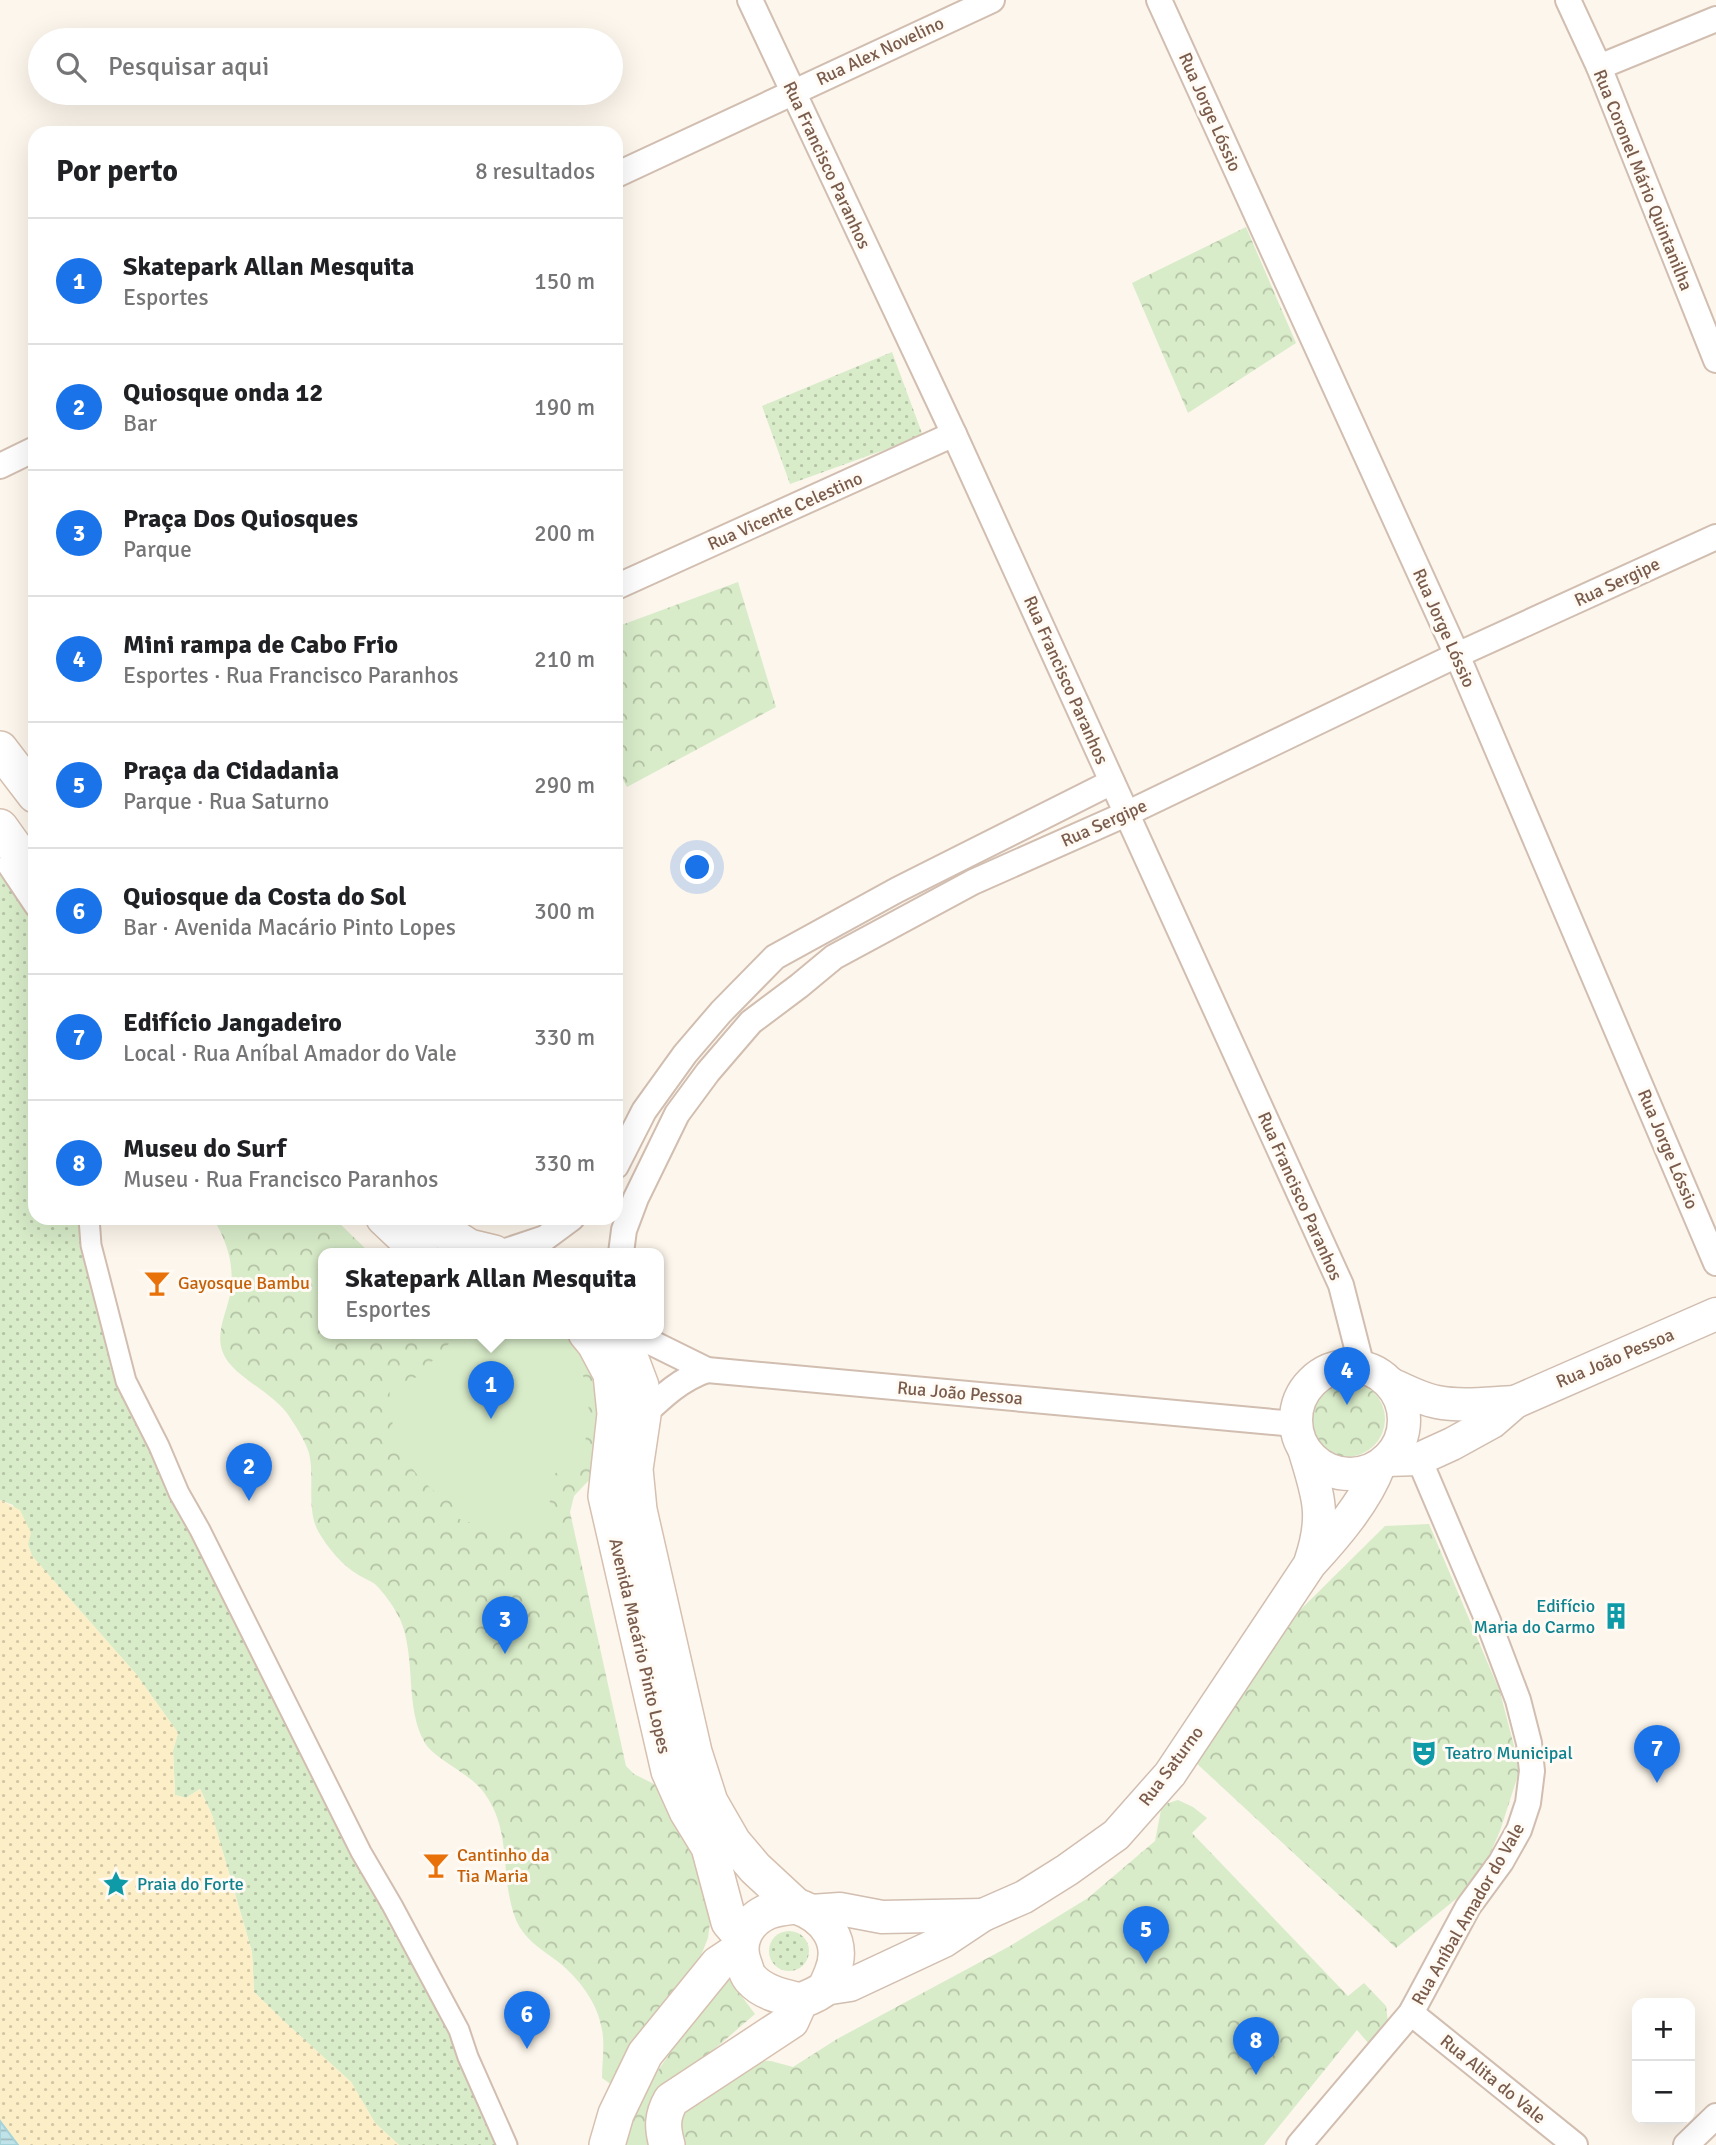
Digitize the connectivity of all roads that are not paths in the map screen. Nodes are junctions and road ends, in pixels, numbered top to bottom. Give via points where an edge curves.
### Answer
1 (750, 0) edge
2 (992, 0) edge
3 (1159, 0) edge
4 (1568, 0) edge
5 (1716, 19) edge
6 (1599, 67) junction
7 (792, 92) junction
8 (623, 172) edge
9 (1709, 320) edge
10 (1716, 360) edge
11 (954, 434) junction
12 (28, 452) edge
13 (0, 466) edge
14 (1716, 537) edge
15 (623, 584) edge
16 (1457, 655) junction
17 (0, 749) edge
18 (1112, 782) junction
19 (28, 786) edge
20 (1126, 814) junction
21 (17, 851) edge
22 (28, 897) edge
23 (775, 957) junction
24 (799, 986) junction
25 (623, 1152) edge
26 (90, 1225) edge
27 (391, 1225) edge
28 (435, 1225) edge
29 (563, 1225) edge
30 (416, 1248) edge
31 (472, 1248) edge
32 (515, 1248) edge
33 (622, 1248) edge
34 (1716, 1263) edge
35 (1716, 1314) edge
36 (591, 1339) edge
37 (623, 1339) edge
38 (644, 1339) edge
39 (1362, 1367) junction
40 (707, 1370) junction
41 (1391, 1384) junction
42 (1515, 1402) junction
43 (643, 1415) junction
44 (1300, 1438) junction
45 (1419, 1459) junction
46 (1383, 1463) junction
47 (1310, 1564) junction
48 (804, 1908) junction
49 (983, 1915) junction
50 (741, 1944) junction
51 (812, 1995) junction
52 (1411, 2013) junction
53 (1716, 2116) edge
54 (507, 2145) edge
55 (607, 2145) edge
56 (667, 2145) edge
57 (1299, 2145) edge
58 (1575, 2145) edge
59 (1686, 2145) edge

1 - 7 street, Rua Francisco Paranhos
2 - 7 street, Rua Alex Novelino
3 - 16 street, Rua Jorge Lóssio
4 - 6 street, Rua Coronel Mário Quintanilha
5 - 6 street
6 - 9 street, Rua Coronel Mário Quintanilha
7 - 8 street, Rua Alex Novelino
7 - 11 street, Rua Francisco Paranhos
9 - 10 street, Rua Coronel Mário Quintanilha
11 - 15 street, Rua Vicente Celestino
11 - 18 street, Rua Francisco Paranhos
12 - 13 street
14 - 16 street, Rua Sergipe
16 - 20 street, Rua Sergipe
16 - 34 street, Rua Jorge Lóssio
17 - 19 main road
18 - 20 street, Rua Francisco Paranhos
18 - 23 street, Rua Sergipe
20 - 24 street, Rua Sergipe via 972,882 834,957
20 - 39 street, Rua Francisco Paranhos via 1340,1285
21 - 22 street via 4,860
23 - 24 street
23 - 25 street, Rua Sergipe via 685,1054 644,1111
24 - 33 street, Rua Sergipe via 751,1022 677,1114 636,1198
26 - 54 street via 126,1381 355,1840 459,2030
27 - 30 main road
28 - 31 main road
29 - 32 street via 545,1238
35 - 42 street, Rua João Pessoa
36 - 50 main road, Avenida Macário Pinto Lopes via 611,1374 615,1414 606,1496 669,1771 709,1847 729,1922
37 - 43 main road, Avenida Macário Pinto Lopes via 641,1387
38 - 40 street, Rua João Pessoa
39 - 41 street
39 - 44 street via 1345,1365 1314,1378 1297,1407
40 - 43 street via 691,1375
40 - 44 street, Rua João Pessoa
41 - 42 street, Rua João Pessoa via 1436,1402
41 - 46 street via 1404,1415 1403,1432
42 - 45 street, Rua João Pessoa via 1474,1434
43 - 48 main road, Avenida Macário Pinto Lopes via 635,1469 639,1510 694,1752 710,1802 733,1842 755,1868
44 - 46 street via 1315,1462 1340,1474 1353,1475
44 - 47 street, Rua Saturno via 1321,1513
45 - 46 street, Rua João Pessoa
45 - 52 street, Rua Aníbal Amador do Vale via 1504,1659 1526,1732 1532,1771 1519,1830 1468,1907
46 - 47 street, Rua Saturno via 1372,1486
47 - 49 street, Rua Saturno via 1170,1773 1116,1835 1024,1897
48 - 49 street, Rua Saturno via 881,1917
48 - 50 main road via 770,1910 754,1920
48 - 51 main road, Avenida Macário Pinto Lopes via 825,1924 837,1954 833,1970
49 - 51 street, Rua Saturno via 944,1941 885,1969
50 - 51 main road, Avenida Macário Pinto Lopes via 749,1978 771,1992
50 - 55 main road via 718,1964 645,2054 616,2113
51 - 56 main road, Avenida Macário Pinto Lopes via 791,2021 671,2100 664,2113
52 - 57 street
52 - 58 street, Rua Alita do Vale
53 - 59 street

